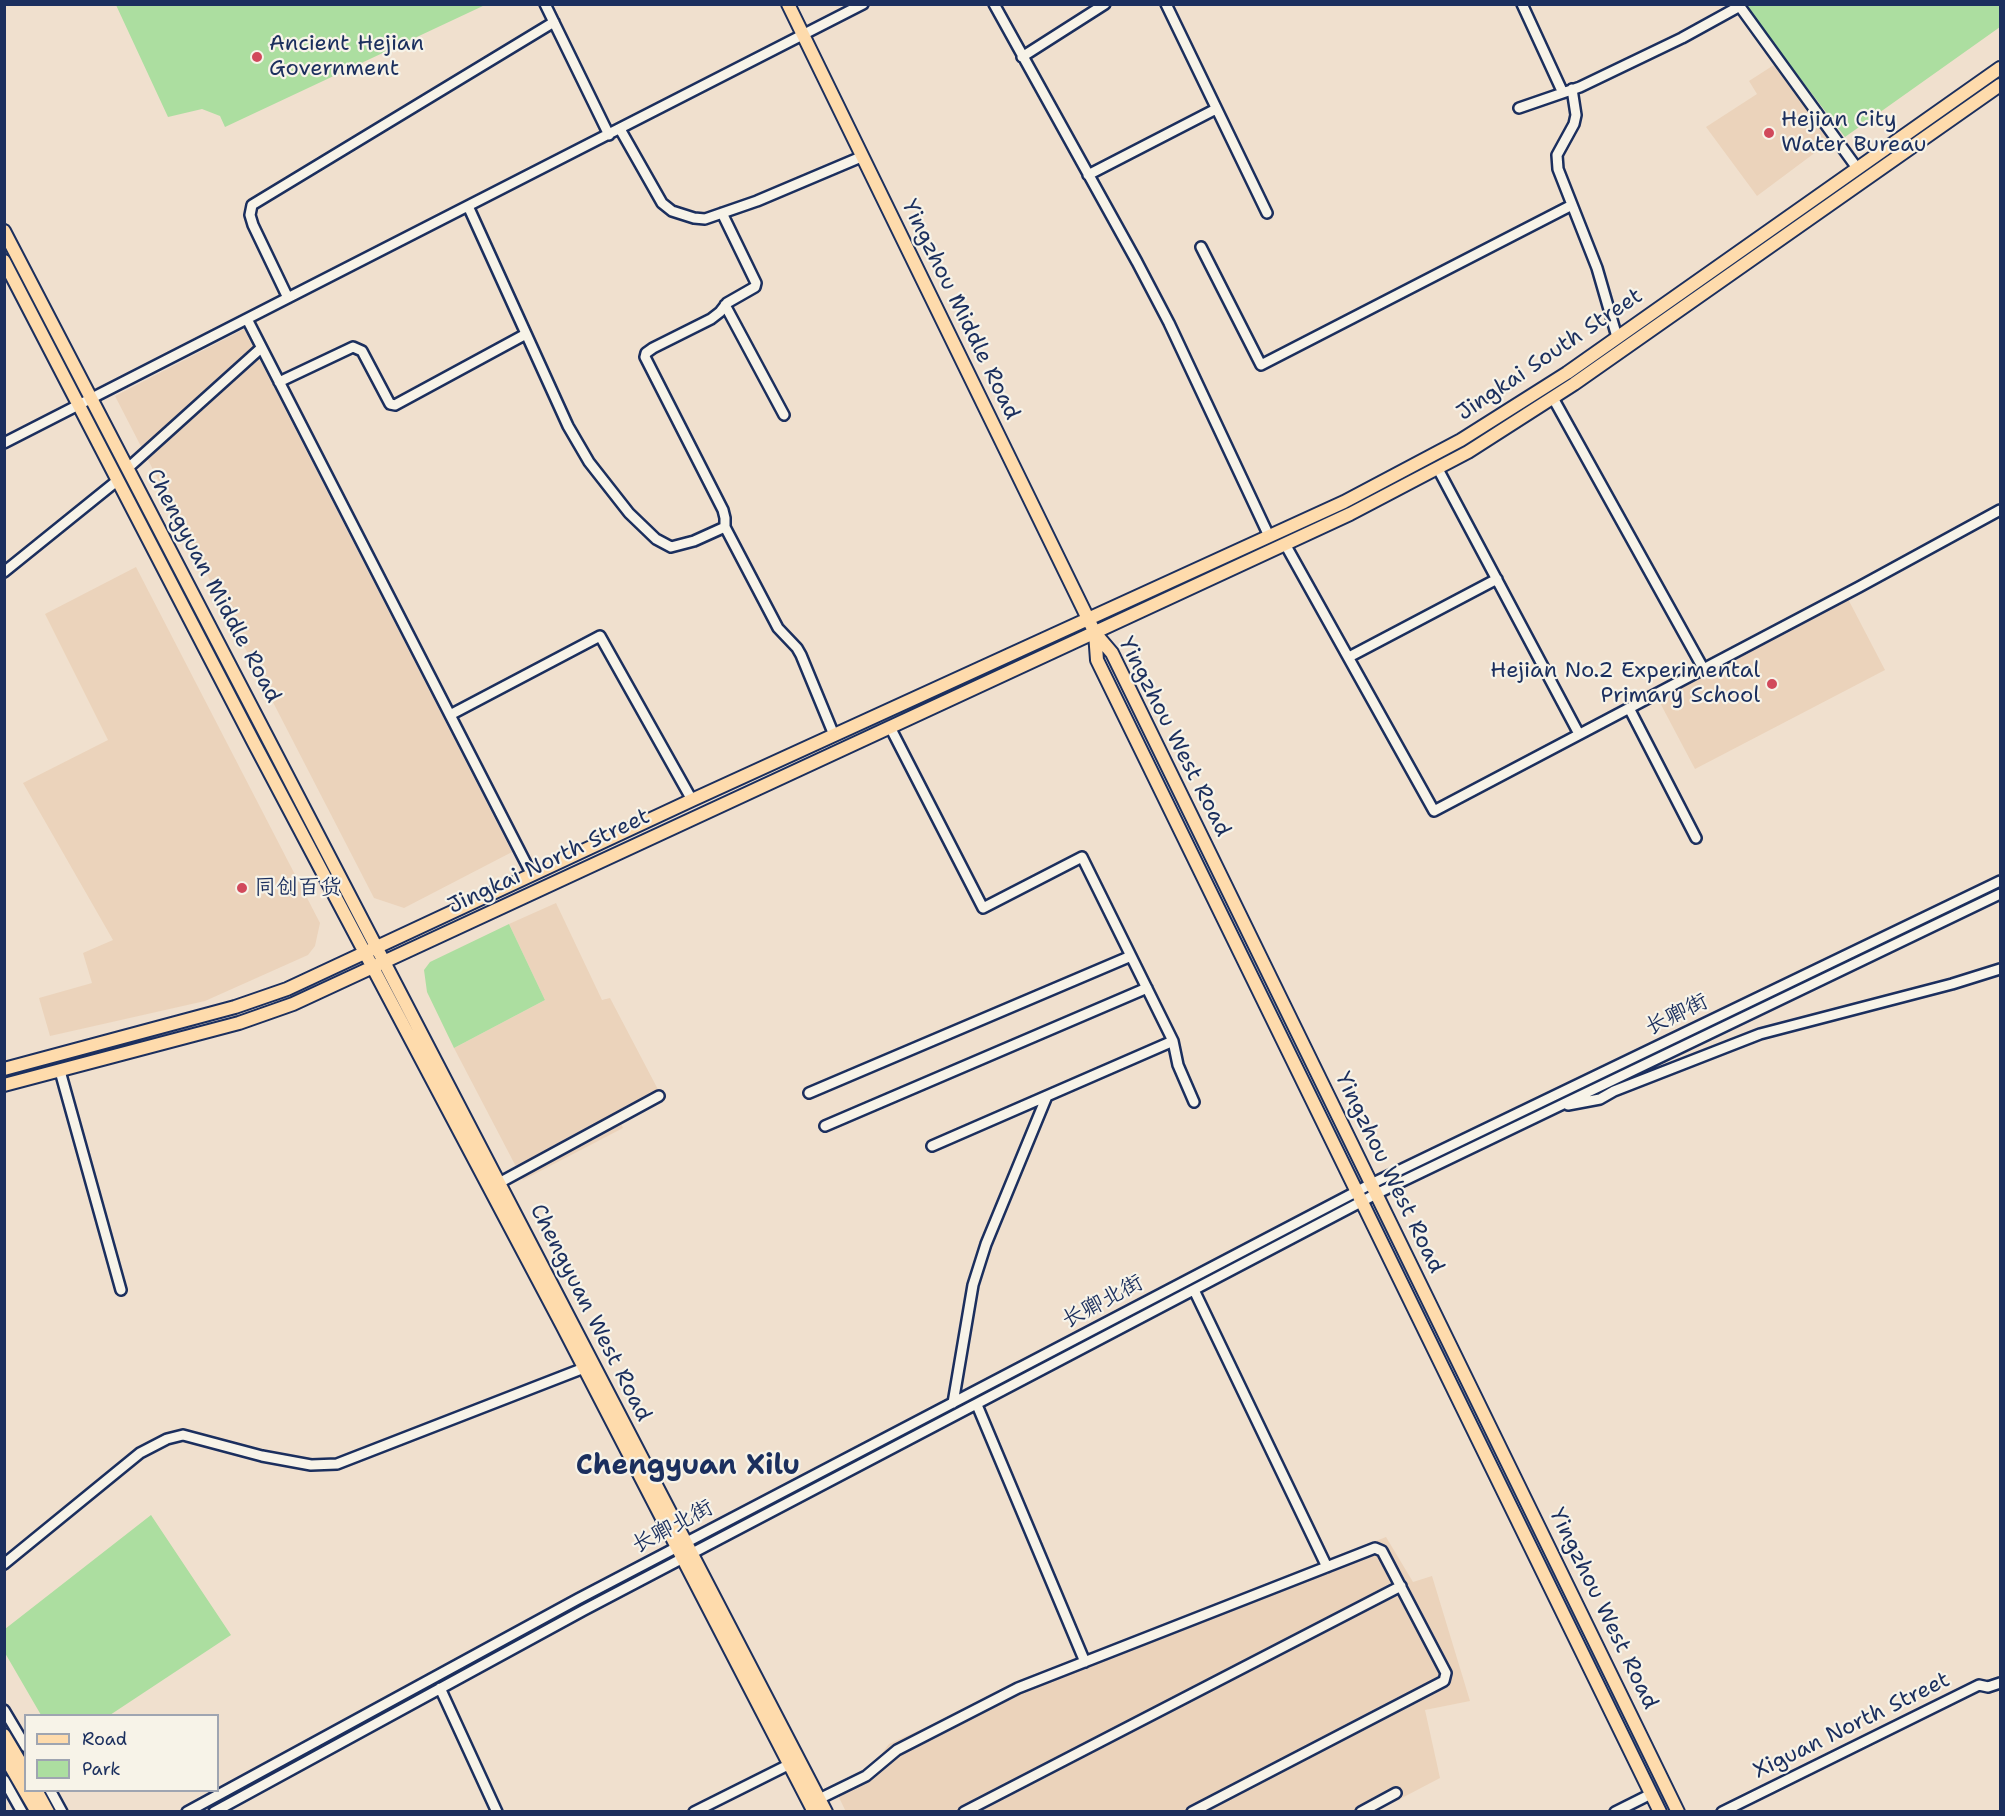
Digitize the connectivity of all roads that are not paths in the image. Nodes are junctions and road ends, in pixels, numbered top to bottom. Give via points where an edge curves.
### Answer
1 (546, 4) edge
2 (788, 4) edge
3 (863, 4) edge
4 (994, 4) edge
5 (1105, 4) edge
6 (1166, 4) edge
7 (1522, 4) edge
8 (1739, 5) edge
9 (554, 22) junction
10 (802, 36) junction
11 (1022, 57) junction
12 (2001, 68) edge
13 (2001, 85) edge
14 (1568, 91) junction
15 (1519, 108) dead end
16 (1216, 109) junction
17 (620, 129) junction
18 (609, 135) junction
19 (861, 157) junction
20 (1857, 168) junction
21 (1088, 175) junction
22 (1572, 204) junction
23 (468, 206) junction
24 (722, 213) junction
25 (1267, 213) dead end
26 (4, 231) edge
27 (1201, 247) dead end
28 (4, 261) edge
29 (288, 298) junction
30 (725, 305) junction
31 (247, 319) junction
32 (526, 334) junction
33 (1617, 337) junction
34 (260, 350) dead end
35 (279, 382) junction
36 (1553, 398) junction
37 (92, 399) junction
38 (79, 405) junction
39 (784, 415) dead end
40 (4, 443) edge
41 (128, 468) junction
42 (1438, 469) junction
43 (118, 480) junction
44 (2001, 510) edge
45 (725, 527) junction
46 (1269, 536) junction
47 (1285, 544) junction
48 (4, 572) edge
49 (1497, 579) junction
50 (1088, 619) junction
51 (1095, 633) junction
52 (1349, 657) junction
53 (1703, 668) junction
54 (1629, 708) junction
55 (450, 715) junction
56 (890, 727) junction
57 (1579, 734) junction
58 (834, 735) junction
59 (692, 800) junction
60 (1696, 838) dead end
61 (532, 875) junction
62 (2001, 881) edge
63 (2001, 894) edge
64 (377, 947) junction
65 (365, 953) junction
66 (1131, 956) junction
67 (385, 962) junction
68 (372, 967) junction
69 (2001, 969) edge
70 (1147, 988) junction
71 (1173, 1041) junction
72 (4, 1069) edge
73 (60, 1071) junction
74 (4, 1085) edge
75 (809, 1093) dead end
76 (659, 1096) dead end
77 (1047, 1096) junction
78 (1194, 1102) dead end
79 (1556, 1107) junction
80 (825, 1126) dead end
81 (932, 1146) dead end
82 (499, 1183) junction
83 (1374, 1189) junction
84 (1359, 1197) junction
85 (121, 1290) dead end
86 (1194, 1290) junction
87 (584, 1368) junction
88 (953, 1403) junction
89 (977, 1405) junction
90 (684, 1550) junction
91 (4, 1564) edge
92 (1327, 1567) junction
93 (1401, 1586) junction
94 (1085, 1662) junction
95 (2001, 1683) edge
96 (440, 1688) junction
97 (4, 1710) edge
98 (4, 1735) edge
99 (24, 1744) edge
100 (4, 1755) edge
101 (790, 1764) junction
102 (24, 1769) edge
103 (4, 1780) edge
104 (24, 1790) edge
105 (25, 1792) edge
106 (37, 1792) edge
107 (51, 1792) edge
108 (1396, 1793) dead end
109 (1652, 1794) junction
110 (819, 1799) junction
111 (22, 1812) edge
112 (37, 1812) edge
113 (48, 1812) edge
114 (62, 1812) edge
115 (187, 1812) edge
116 (214, 1812) edge
117 (497, 1812) edge
118 (694, 1812) edge
119 (814, 1812) edge
120 (825, 1812) edge
121 (964, 1812) edge
122 (1192, 1812) edge
123 (1361, 1812) edge
124 (1615, 1812) edge
125 (1660, 1812) edge
126 (1678, 1812) edge
127 (1722, 1812) edge

1 - 9 street
2 - 10 main road, Yingzhou Middle Road
3 - 10 street
4 - 11 street
5 - 11 street
6 - 16 street
7 - 14 street
8 - 14 street via 1682,38
8 - 20 street
9 - 18 street
9 - 29 street via 252,205 253,225
10 - 17 street
10 - 19 main road, Yingzhou Middle Road
11 - 21 street
12 - 20 main road, Jingkai South Street
13 - 36 main road, Jingkai South Street
14 - 15 street
14 - 22 street via 1576,115 1557,155 1558,169
16 - 21 street
16 - 25 street
17 - 18 street
17 - 24 street via 662,204 694,218
18 - 23 street
19 - 24 street
19 - 50 main road, Yingzhou Middle Road
20 - 33 main road, Jingkai South Street
21 - 46 street via 1183,350
22 - 27 street via 1261,365
22 - 33 street via 1597,268
23 - 29 street
23 - 32 street
24 - 30 street via 756,283
26 - 37 main road, Chengyuan Middle Road
28 - 38 main road, Chengyuan Middle Road
29 - 31 street
30 - 39 street
30 - 45 street via 711,319 653,348 645,357 723,510
31 - 35 street
31 - 37 street
32 - 35 street via 395,405 390,404 362,351 354,347
32 - 45 street via 568,426 589,462 629,513 656,539 671,547 694,542
33 - 46 main road, Jingkai South Street via 1461,440 1344,502
34 - 41 street
35 - 55 street
36 - 42 main road, Jingkai South Street
36 - 53 street
37 - 38 street
37 - 41 main road, Chengyuan Middle Road
38 - 40 street
38 - 43 main road, Chengyuan Middle Road
41 - 64 main road, Chengyuan Middle Road
42 - 47 main road, Jingkai South Street
42 - 49 street
43 - 48 street
43 - 65 main road, Chengyuan Middle Road
44 - 53 street
45 - 58 street via 778,628 801,655
46 - 50 main road, Jingkai South Street
47 - 51 main road, Jingkai South Street
47 - 52 street
49 - 52 street
49 - 57 street
50 - 51 main road, Yingzhou Middle Road
50 - 58 main road, Jingkai North Street
51 - 56 main road, Jingkai North Street
51 - 83 main road, Yingzhou West Road via 1112,653
51 - 84 main road, Yingzhou West Road via 1097,660
52 - 57 street via 1434,811
53 - 54 street
54 - 57 street
54 - 60 street
55 - 59 street via 600,636
55 - 61 street
56 - 66 street via 983,908 1083,857
56 - 67 main road, Jingkai North Street
58 - 59 main road, Jingkai North Street
59 - 61 main road, Jingkai North Street
61 - 64 main road, Jingkai North Street
62 - 83 street, 长卿街
63 - 79 street, 长卿街
64 - 65 main road, Jingkai North Street
64 - 67 main road, Chengyuan Middle Road
65 - 68 main road, Chengyuan Middle Road
65 - 72 main road, Jingkai North Street via 258,1000
66 - 70 street
66 - 75 street
67 - 68 main road, Jingkai North Street
67 - 82 main road, Chengyuan West Road
68 - 73 main road, Jingkai North Street via 263,1015
68 - 87 main road, Chengyuan West Road
69 - 79 street via 1760,1034 1600,1099
70 - 71 street
70 - 80 street
71 - 77 street
71 - 78 street via 1178,1065
73 - 74 main road, Jingkai North Street
73 - 85 street
76 - 82 street
77 - 81 street
77 - 88 street via 973,1285
79 - 83 street, 长卿街
82 - 90 main road, Chengyuan West Road
83 - 84 street, 长卿北街
83 - 126 main road, Yingzhou West Road
84 - 86 street, 长卿北街
84 - 88 street, 长卿北街
84 - 109 main road, Yingzhou West Road
86 - 89 street, 长卿北街
86 - 92 street
87 - 90 main road, Chengyuan West Road
87 - 91 street via 337,1464 310,1465 262,1456 183,1435 167,1438 140,1453
88 - 90 street, 长卿北街
89 - 90 street, 长卿北街
89 - 94 street
90 - 96 street, 长卿北街
90 - 101 main road, Chengyuan West Road
90 - 110 main road, Chengyuan West Road
90 - 115 street, 长卿北街 via 578,1599
92 - 93 street via 1375,1548 1382,1551
92 - 94 street
93 - 121 street
93 - 122 street via 1446,1673 1444,1681
94 - 110 street via 1018,1688 897,1750 866,1776
95 - 127 street, Xiguan North Street via 1979,1685
96 - 116 street, 长卿北街
96 - 117 street
97 - 99 street
98 - 102 main road
100 - 104 main road
101 - 118 street
101 - 119 main road, Chengyuan West Road
103 - 111 street
105 - 112 main road
106 - 113 main road
107 - 114 street
108 - 123 street
109 - 124 street
109 - 125 main road, Yingzhou West Road
110 - 120 main road, Chengyuan West Road

